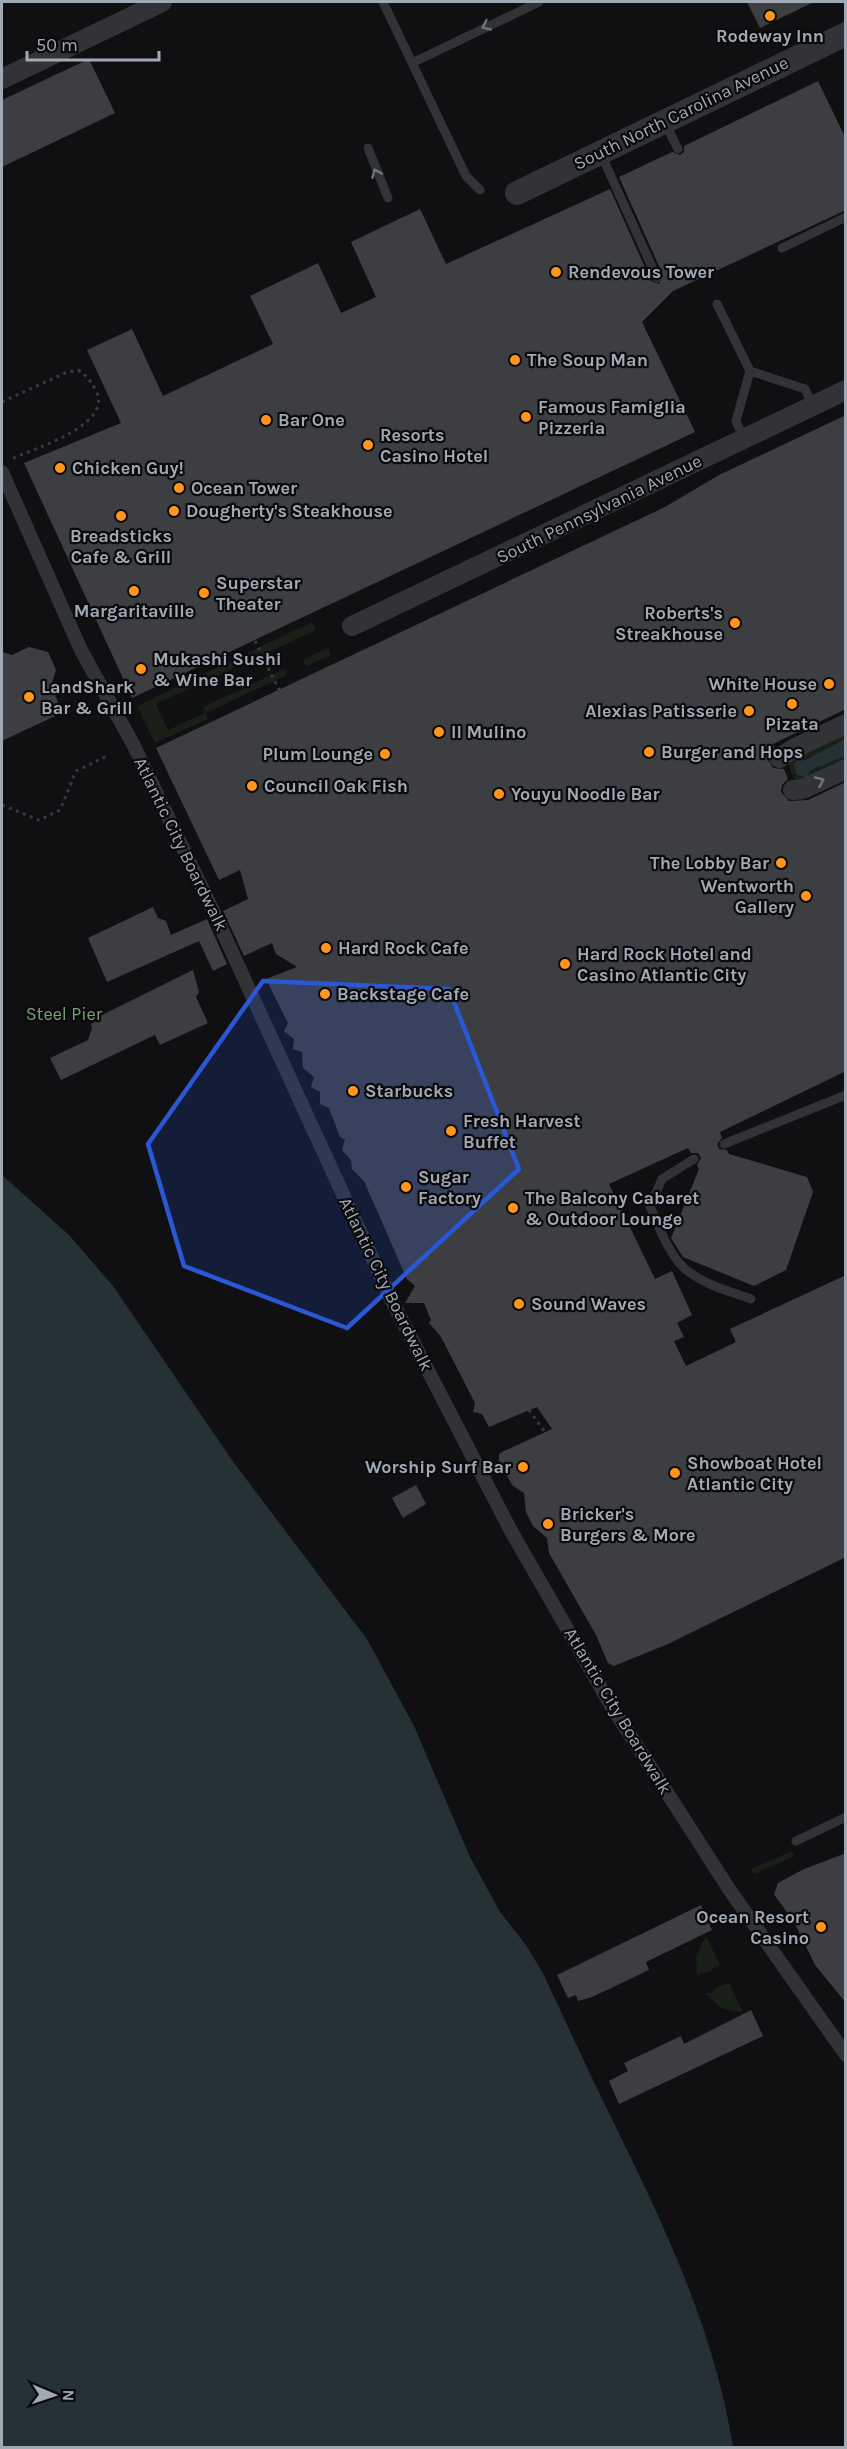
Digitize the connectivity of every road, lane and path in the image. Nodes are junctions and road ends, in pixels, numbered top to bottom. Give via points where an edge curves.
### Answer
1 (162, 2) edge
2 (383, 2) edge
3 (539, 2) edge
4 (846, 34) edge
5 (412, 63) junction
6 (2, 79) edge
7 (664, 121) junction
8 (368, 148) dead end
9 (678, 149) dead end
10 (600, 152) junction
11 (480, 190) dead end
12 (517, 192) dead end
13 (388, 198) dead end
14 (846, 216) edge
15 (782, 248) dead end
16 (657, 278) dead end
17 (717, 304) dead end
18 (750, 371) junction
19 (846, 390) edge
20 (2, 402) edge
21 (813, 406) junction
22 (744, 439) junction
23 (2, 463) edge
24 (2, 472) edge
25 (352, 626) dead end
26 (255, 641) dead end
27 (279, 690) dead end
28 (846, 724) edge
29 (109, 755) dead end
30 (779, 759) dead end
31 (846, 769) edge
32 (794, 790) dead end
33 (2, 805) edge
34 (846, 1095) edge
35 (724, 1144) dead end
36 (694, 1159) dead end
37 (751, 1299) dead end
38 (529, 1410) dead end
39 (545, 1432) dead end
40 (846, 1817) edge
41 (796, 1841) dead end
42 (846, 2055) edge

1 - 6 street
2 - 5 lane
3 -> 5 lane
4 - 7 street, South North Carolina Avenue
5 - 11 lane via 466,176
7 - 9 lane
7 - 10 street, South North Carolina Avenue
13 -> 8 lane
10 - 12 street, South North Carolina Avenue
10 - 16 lane
14 - 15 lane
17 - 18 lane
18 - 21 lane via 805,389
18 - 22 lane via 736,421
19 - 21 street, South Pennsylvania Avenue
20 - 23 path via 78,370 88,376 99,397 99,407 91,420
21 - 22 street, South Pennsylvania Avenue
22 - 25 street, South Pennsylvania Avenue
24 - 42 street, Atlantic City Boardwalk via 81,650 134,746 211,906 391,1299 511,1531 618,1716 729,1889
26 - 27 path
28 - 30 street
29 - 33 path via 76,771 60,810 39,820
32 -> 31 street
34 - 35 lane
36 - 37 lane via 662,1179 650,1206 656,1221 682,1267 719,1288
38 - 39 path
40 - 41 lane

